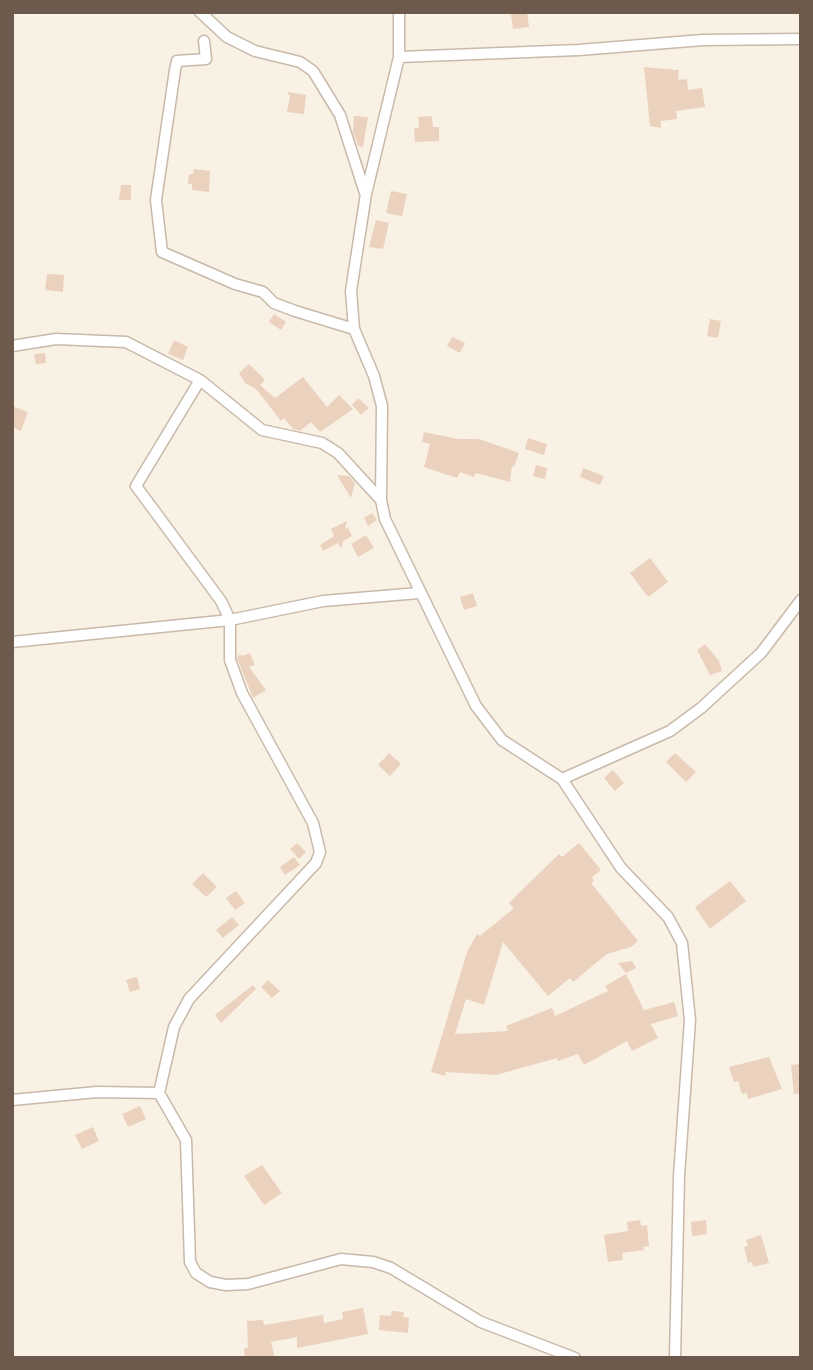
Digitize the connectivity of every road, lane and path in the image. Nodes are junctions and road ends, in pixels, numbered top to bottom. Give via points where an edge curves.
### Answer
1 (200, 12) edge
2 (399, 12) edge
3 (801, 40) edge
4 (204, 41) dead end
5 (399, 57) junction
6 (366, 194) junction
7 (354, 329) junction
8 (12, 346) edge
9 (200, 380) junction
10 (381, 500) junction
11 (419, 593) junction
12 (801, 600) edge
13 (230, 620) junction
14 (12, 642) edge
15 (562, 779) junction
16 (159, 1093) junction
17 (12, 1100) edge
18 (575, 1358) edge
19 (675, 1358) edge

1 - 6 street via 227,37 255,51 300,62 313,71 340,115
2 - 5 street
3 - 5 street via 702,40
4 - 7 street via 205,59 177,61 175,70 156,200 162,252 263,292 274,303
5 - 6 street
6 - 7 street via 351,291
7 - 10 street via 382,406
8 - 9 street via 56,339 126,342
9 - 10 street via 262,430 322,443 338,453
9 - 13 street via 136,486 201,571
10 - 11 street via 384,519
11 - 13 street via 323,601
11 - 15 street via 476,706 520,753
12 - 15 street via 761,653 701,708 670,731
13 - 14 street
13 - 16 street via 230,660 242,692 313,823 320,852 316,863 189,999 174,1027
15 - 19 street via 621,868 668,917 682,943 690,1020 679,1176
16 - 17 street via 97,1092
16 - 18 street via 186,1140 190,1262 196,1273 210,1282 248,1284 341,1259 366,1260 391,1268 481,1322

